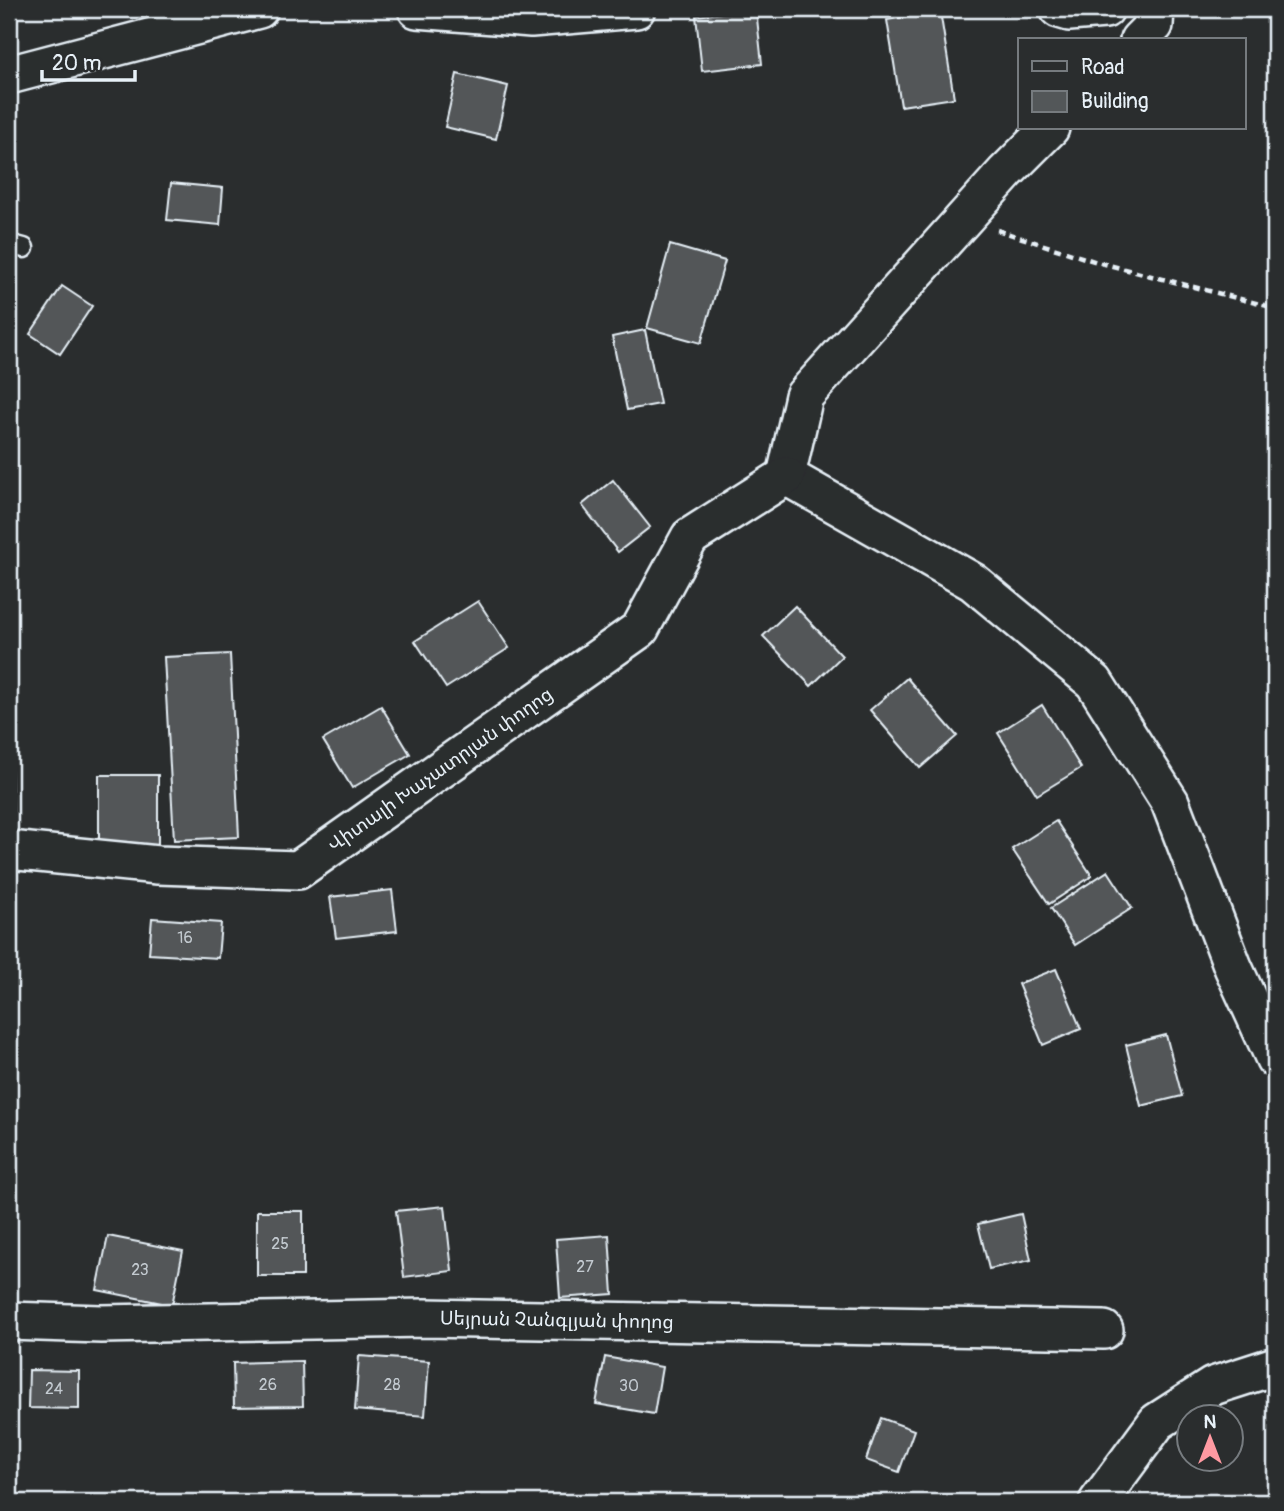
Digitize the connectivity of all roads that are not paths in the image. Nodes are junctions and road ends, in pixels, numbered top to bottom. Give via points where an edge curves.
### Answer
1 (259, 9) edge
2 (417, 9) edge
3 (636, 9) edge
4 (1059, 9) edge
5 (1105, 9) edge
6 (1155, 9) edge
7 (1141, 38) edge
8 (9, 75) edge
9 (1048, 130) edge
10 (786, 476) junction
11 (9, 850) edge
12 (1275, 1059) edge
13 (9, 1321) edge
14 (1104, 1330) dead end
15 (1275, 1366) edge
16 (1098, 1502) edge

1 - 8 street
2 - 3 street via 531,18
4 - 5 street
6 - 7 street via 1154,25
9 - 10 street via 804,396
10 - 11 street, Վիտալի Խաչատրյան փողոց via 690,537 640,629 299,870 158,865
10 - 12 street via 973,582 1094,682 1170,802 1233,967
13 - 14 street, Սեյրան Չանգլյան փողոց via 101,1324 425,1318
15 - 16 street via 1213,1386 1157,1422

